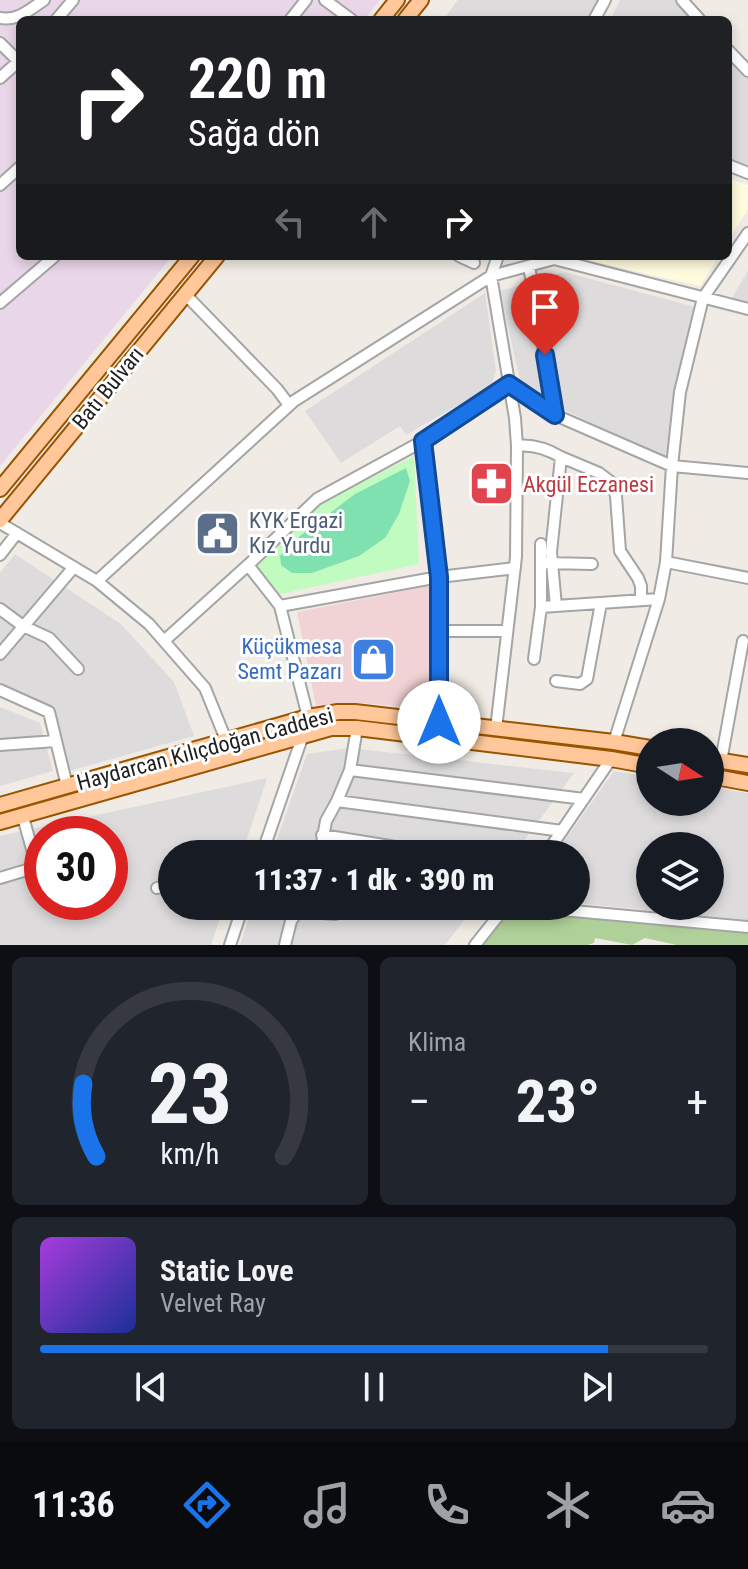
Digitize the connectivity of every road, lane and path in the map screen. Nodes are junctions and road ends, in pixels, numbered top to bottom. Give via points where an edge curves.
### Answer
1 (44, 0) edge
2 (73, 0) edge
3 (306, 0) edge
4 (325, 0) edge
5 (397, 0) edge
6 (421, 0) edge
7 (682, 0) edge
8 (21, 16) edge
9 (59, 16) edge
10 (293, 16) edge
11 (347, 16) edge
12 (384, 16) edge
13 (408, 16) edge
14 (696, 16) edge
15 (0, 43) edge
16 (732, 54) edge
17 (16, 59) edge
18 (16, 65) edge
19 (748, 71) edge
20 (0, 78) edge
21 (16, 171) edge
22 (0, 185) edge
23 (748, 233) edge
24 (732, 256) edge
25 (50, 260) edge
26 (189, 260) edge
27 (214, 260) edge
28 (468, 260) edge
29 (497, 260) edge
30 (550, 260) edge
31 (558, 260) edge
32 (729, 260) edge
33 (474, 263) dead end
34 (529, 266) junction
35 (491, 276) junction
36 (185, 294) junction
37 (703, 298) junction
38 (0, 303) edge
39 (748, 309) edge
40 (509, 384) junction
41 (289, 405) junction
42 (555, 415) junction
43 (423, 441) junction
44 (517, 446) junction
45 (561, 457) junction
46 (672, 466) junction
47 (748, 473) edge
48 (1, 486) edge
49 (0, 521) edge
50 (17, 533) junction
51 (541, 544) dead end
52 (0, 555) edge
53 (666, 562) junction
54 (546, 563) junction
55 (592, 564) dead end
56 (248, 565) junction
57 (74, 567) junction
58 (515, 568) junction
59 (439, 577) junction
60 (748, 578) edge
61 (97, 581) junction
62 (641, 599) junction
63 (659, 599) junction
64 (601, 603) junction
65 (280, 606) junction
66 (556, 606) junction
67 (541, 607) junction
68 (0, 609) edge
69 (23, 626) junction
70 (439, 631) junction
71 (507, 631) junction
72 (164, 641) junction
73 (743, 641) dead end
74 (0, 654) edge
75 (534, 659) dead end
76 (78, 669) dead end
77 (556, 681) dead end
78 (0, 690) edge
79 (308, 717) junction
80 (439, 722) junction
81 (357, 728) junction
82 (723, 728) edge
83 (496, 729) junction
84 (303, 735) junction
85 (226, 740) junction
86 (56, 741) junction
87 (614, 742) junction
88 (0, 745) edge
89 (636, 746) edge
90 (611, 759) junction
91 (724, 761) edge
92 (636, 763) edge
93 (748, 765) edge
94 (350, 770) junction
95 (724, 779) edge
96 (748, 783) edge
97 (67, 786) junction
98 (584, 799) junction
99 (337, 801) junction
100 (0, 805) edge
101 (23, 817) junction
102 (24, 820) edge
103 (0, 822) edge
104 (562, 831) junction
105 (322, 835) junction
106 (267, 840) edge
107 (321, 840) edge
108 (353, 840) edge
109 (556, 840) edge
110 (24, 871) edge
111 (0, 878) edge
112 (590, 913) edge
113 (238, 920) edge
114 (292, 920) edge
115 (495, 920) edge
116 (748, 927) edge
117 (230, 945) edge
118 (285, 945) edge
119 (475, 945) edge

1 - 8 street
2 - 9 street
3 - 10 street
4 - 11 street
5 - 12 main road
6 - 13 main road
7 - 14 street
15 - 17 street
16 - 19 street
18 - 20 street
21 - 22 street
23 - 24 street
25 - 38 street
26 - 48 main road, Batı Bulvarı
27 - 36 main road, Batı Bulvarı
28 - 33 street
29 - 35 street
30 - 34 street
31 - 37 street
32 - 37 street
34 - 35 street
34 - 42 street
35 - 40 street
35 - 41 street
36 - 41 street
36 - 49 main road, Batı Bulvarı
37 - 39 street
37 - 46 street via 680,392
40 - 42 street
40 - 43 street
40 - 44 street
41 - 61 street
42 - 46 street
43 - 56 street via 317,499
43 - 59 street
44 - 45 street via 546,448
44 - 58 street
45 - 54 street
45 - 62 street via 612,483 620,551 638,578
46 - 47 street
46 - 53 street
49 - 50 street
50 - 52 street
50 - 57 street
51 - 54 street
53 - 60 street
53 - 63 street
54 - 55 street
54 - 66 street
54 - 67 street
56 - 65 street
56 - 72 street
57 - 61 street
57 - 69 street
58 - 59 street
58 - 71 street
59 - 65 street
59 - 70 street
61 - 72 street
62 - 63 street
62 - 64 street
63 - 87 street
64 - 66 street
64 - 77 street via 587,679 580,684
65 - 79 street
66 - 67 street
67 - 75 street
68 - 69 street
69 - 74 street
69 - 76 street via 49,638
70 - 71 street
70 - 80 street
71 - 83 street
72 - 85 street via 205,688
73 - 82 street
78 - 86 street via 49,712
79 - 80 main road, Haydarcan Kılıçdoğan Caddesi via 355,712
79 - 85 main road, Haydarcan Kılıçdoğan Caddesi
80 - 83 main road, Haydarcan Kılıçdoğan Caddesi
81 - 84 main road, Haydarcan Kılıçdoğan Caddesi
81 - 90 main road, Haydarcan Kılıçdoğan Caddesi
81 - 94 street
83 - 87 main road, Haydarcan Kılıçdoğan Caddesi
84 - 101 main road, Haydarcan Kılıçdoğan Caddesi
84 - 106 street
85 - 97 main road, Haydarcan Kılıçdoğan Caddesi
86 - 88 street
86 - 97 street
87 - 89 main road, Haydarcan Kılıçdoğan Caddesi
87 - 90 main road
90 - 92 main road, Haydarcan Kılıçdoğan Caddesi
90 - 98 street
91 - 93 main road
94 - 98 street
94 - 99 street
95 - 96 main road
97 - 100 main road, Haydarcan Kılıçdoğan Caddesi
98 - 104 street
99 - 104 street
99 - 105 street
101 - 102 street
101 - 103 main road, Haydarcan Kılıçdoğan Caddesi
104 - 109 street
105 - 107 street
105 - 108 street
110 - 111 street
112 - 116 street
113 - 117 street
114 - 118 street
115 - 119 street

